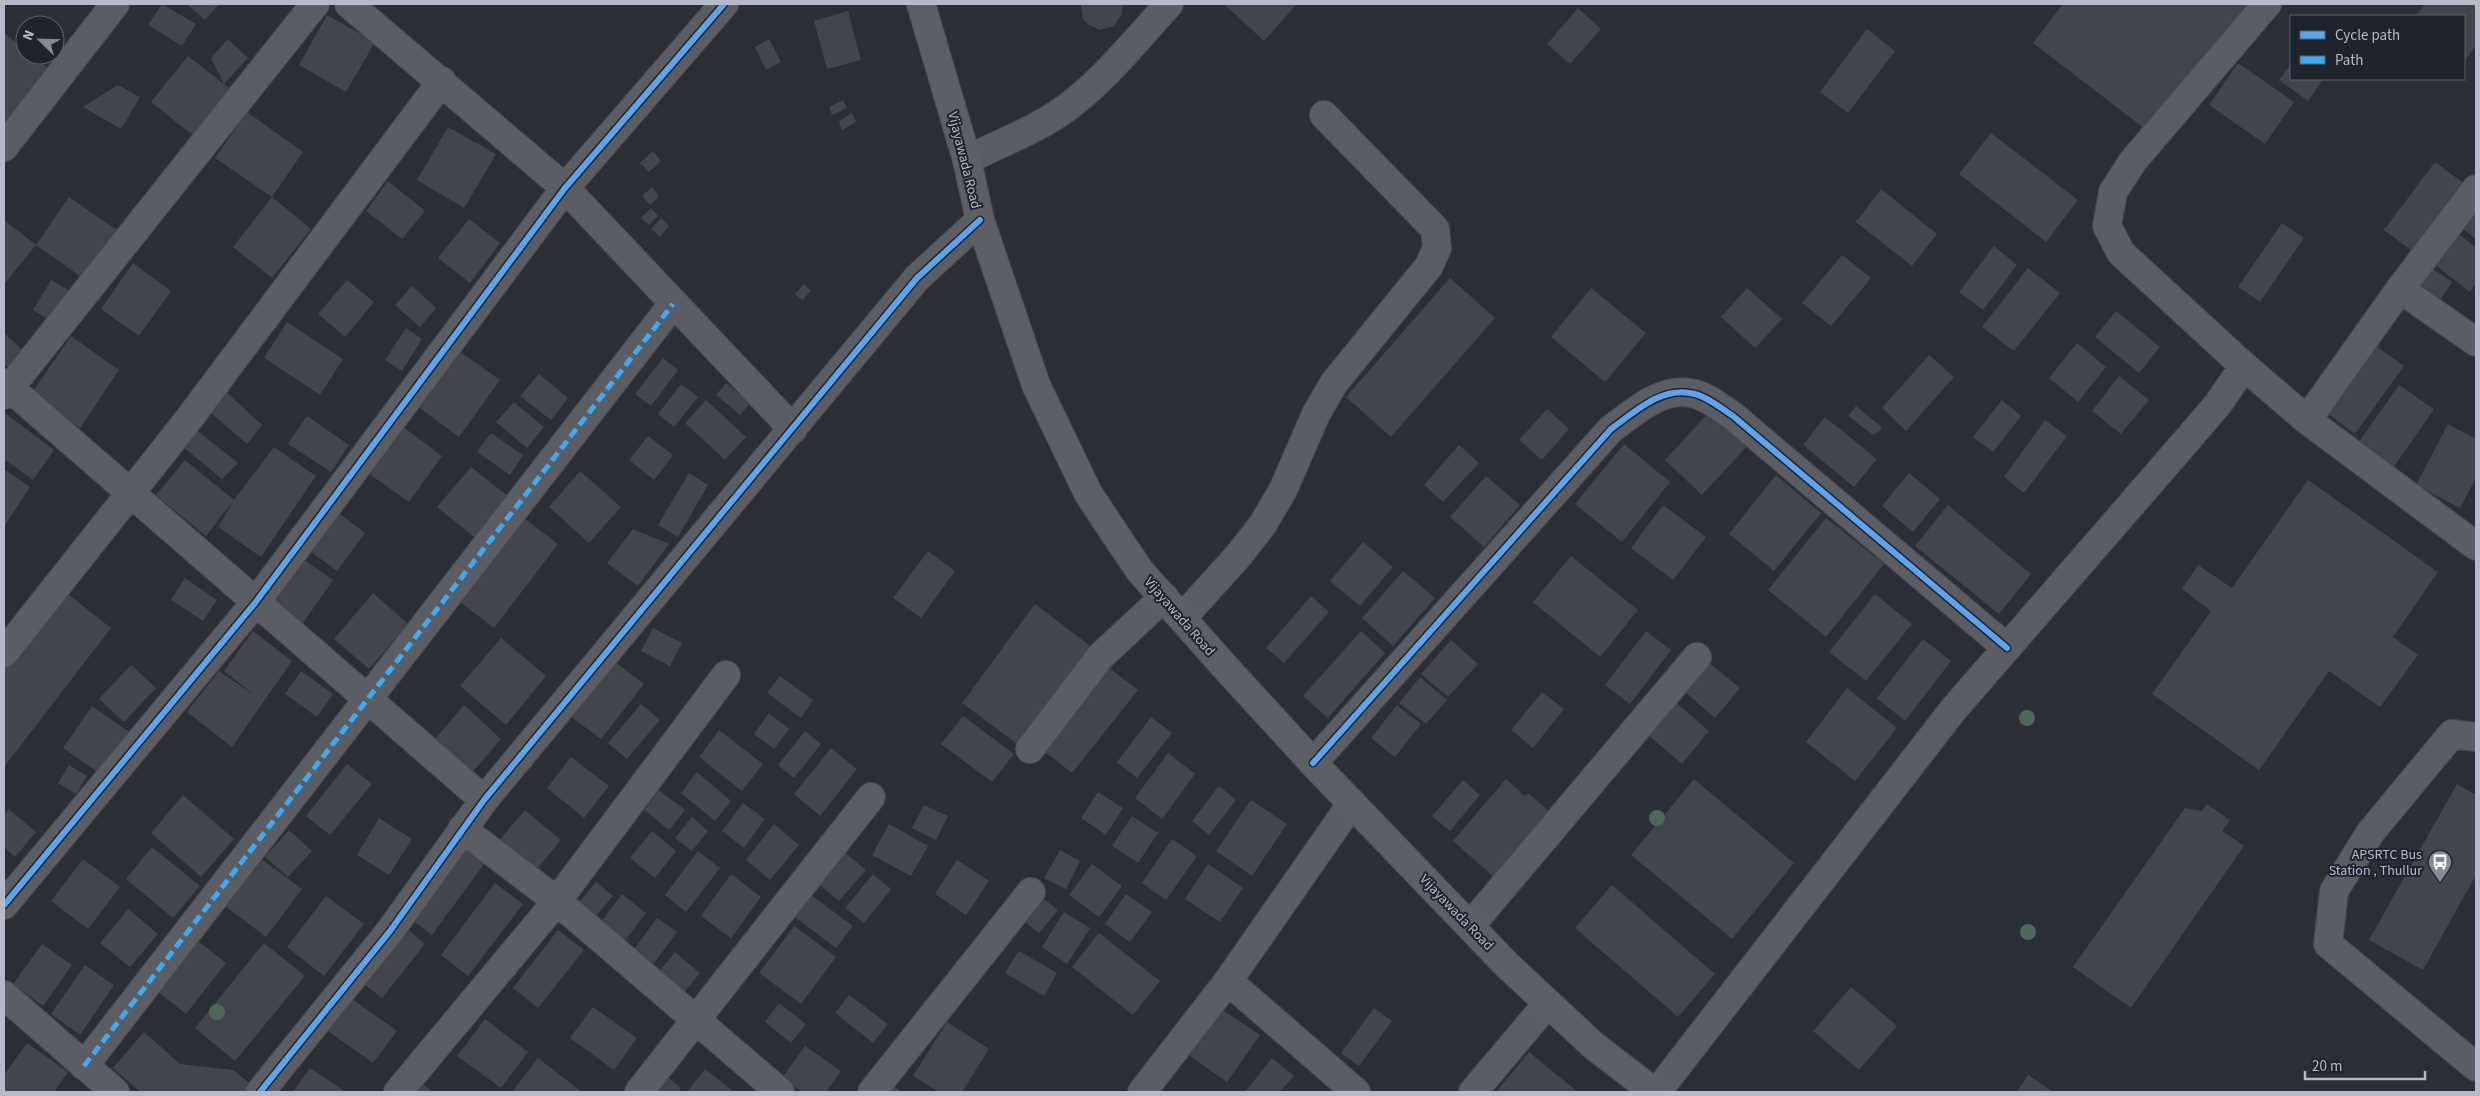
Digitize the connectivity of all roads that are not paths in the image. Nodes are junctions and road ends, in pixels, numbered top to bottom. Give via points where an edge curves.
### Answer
1 (115, 4) edge
2 (315, 4) edge
3 (349, 4) edge
4 (724, 4) edge
5 (921, 4) edge
6 (1169, 4) edge
7 (2267, 4) edge
8 (442, 81) junction
9 (1324, 115) dead end
10 (4, 146) edge
11 (967, 160) junction
12 (565, 188) junction
13 (2476, 189) edge
14 (980, 220) junction
15 (2400, 289) junction
16 (673, 304) junction
17 (2476, 342) edge
18 (2244, 366) junction
19 (6, 389) edge
20 (2307, 420) junction
21 (793, 430) junction
22 (131, 494) junction
23 (2476, 546) edge
24 (1164, 597) junction
25 (255, 603) junction
26 (1182, 618) junction
27 (2007, 648) junction
28 (4, 653) edge
29 (1697, 657) dead end
30 (726, 675) dead end
31 (366, 699) junction
32 (2476, 737) edge
33 (1030, 749) dead end
34 (1312, 762) junction
35 (871, 797) dead end
36 (484, 800) junction
37 (1352, 803) junction
38 (462, 829) junction
39 (1031, 892) dead end
40 (557, 901) junction
41 (4, 905) edge
42 (1470, 926) junction
43 (1228, 982) junction
44 (4, 995) edge
45 (1548, 1003) junction
46 (696, 1021) junction
47 (84, 1066) junction
48 (2476, 1067) edge
49 (115, 1092) edge
50 (260, 1092) edge
51 (398, 1092) edge
52 (639, 1092) edge
53 (780, 1092) edge
54 (872, 1092) edge
55 (1142, 1092) edge
56 (1356, 1092) edge
57 (1473, 1092) edge
58 (1655, 1092) edge

1 - 10 street
2 - 19 street
3 - 8 street
4 - 12 street
5 - 11 main road, Vijayawada Road
6 - 11 street via 1120,58 1069,106
7 - 18 street via 2133,162 2113,192 2107,226 2121,253
8 - 12 street
8 - 22 street
9 - 26 street via 1434,229 1437,248 1429,266 1334,383 1316,414 1283,490 1263,524
11 - 14 main road, Vijayawada Road
12 - 16 street
12 - 25 street
13 - 15 street
14 - 21 street via 917,278
14 - 24 main road, Vijayawada Road via 1036,385 1060,438 1088,493 1140,571
15 - 17 street
15 - 20 street
16 - 21 street
16 - 31 street
18 - 20 street
18 - 27 street via 2218,404
19 - 22 street
20 - 23 street
21 - 36 street
22 - 25 street
22 - 28 street
24 - 26 main road, Vijayawada Road
24 - 33 street via 1100,657
25 - 31 street
25 - 41 street
26 - 34 main road, Vijayawada Road
27 - 34 street via 1733,416 1696,394 1669,392 1611,428
27 - 58 street via 1953,710
29 - 42 street
30 - 40 street
31 - 36 street
31 - 47 street
32 - 48 street via 2452,734 2370,833 2334,891 2328,944
34 - 37 main road, Vijayawada Road
35 - 46 street
36 - 38 street
37 - 42 main road, Vijayawada Road
37 - 43 street
38 - 40 street
38 - 50 street via 390,930
39 - 54 street
40 - 46 street
40 - 51 street
42 - 45 main road, Vijayawada Road
43 - 55 street
43 - 56 street
44 - 47 street
45 - 57 street
45 - 58 main road, Vijayawada Road via 1594,1046
46 - 52 street
46 - 53 street
47 - 49 street

